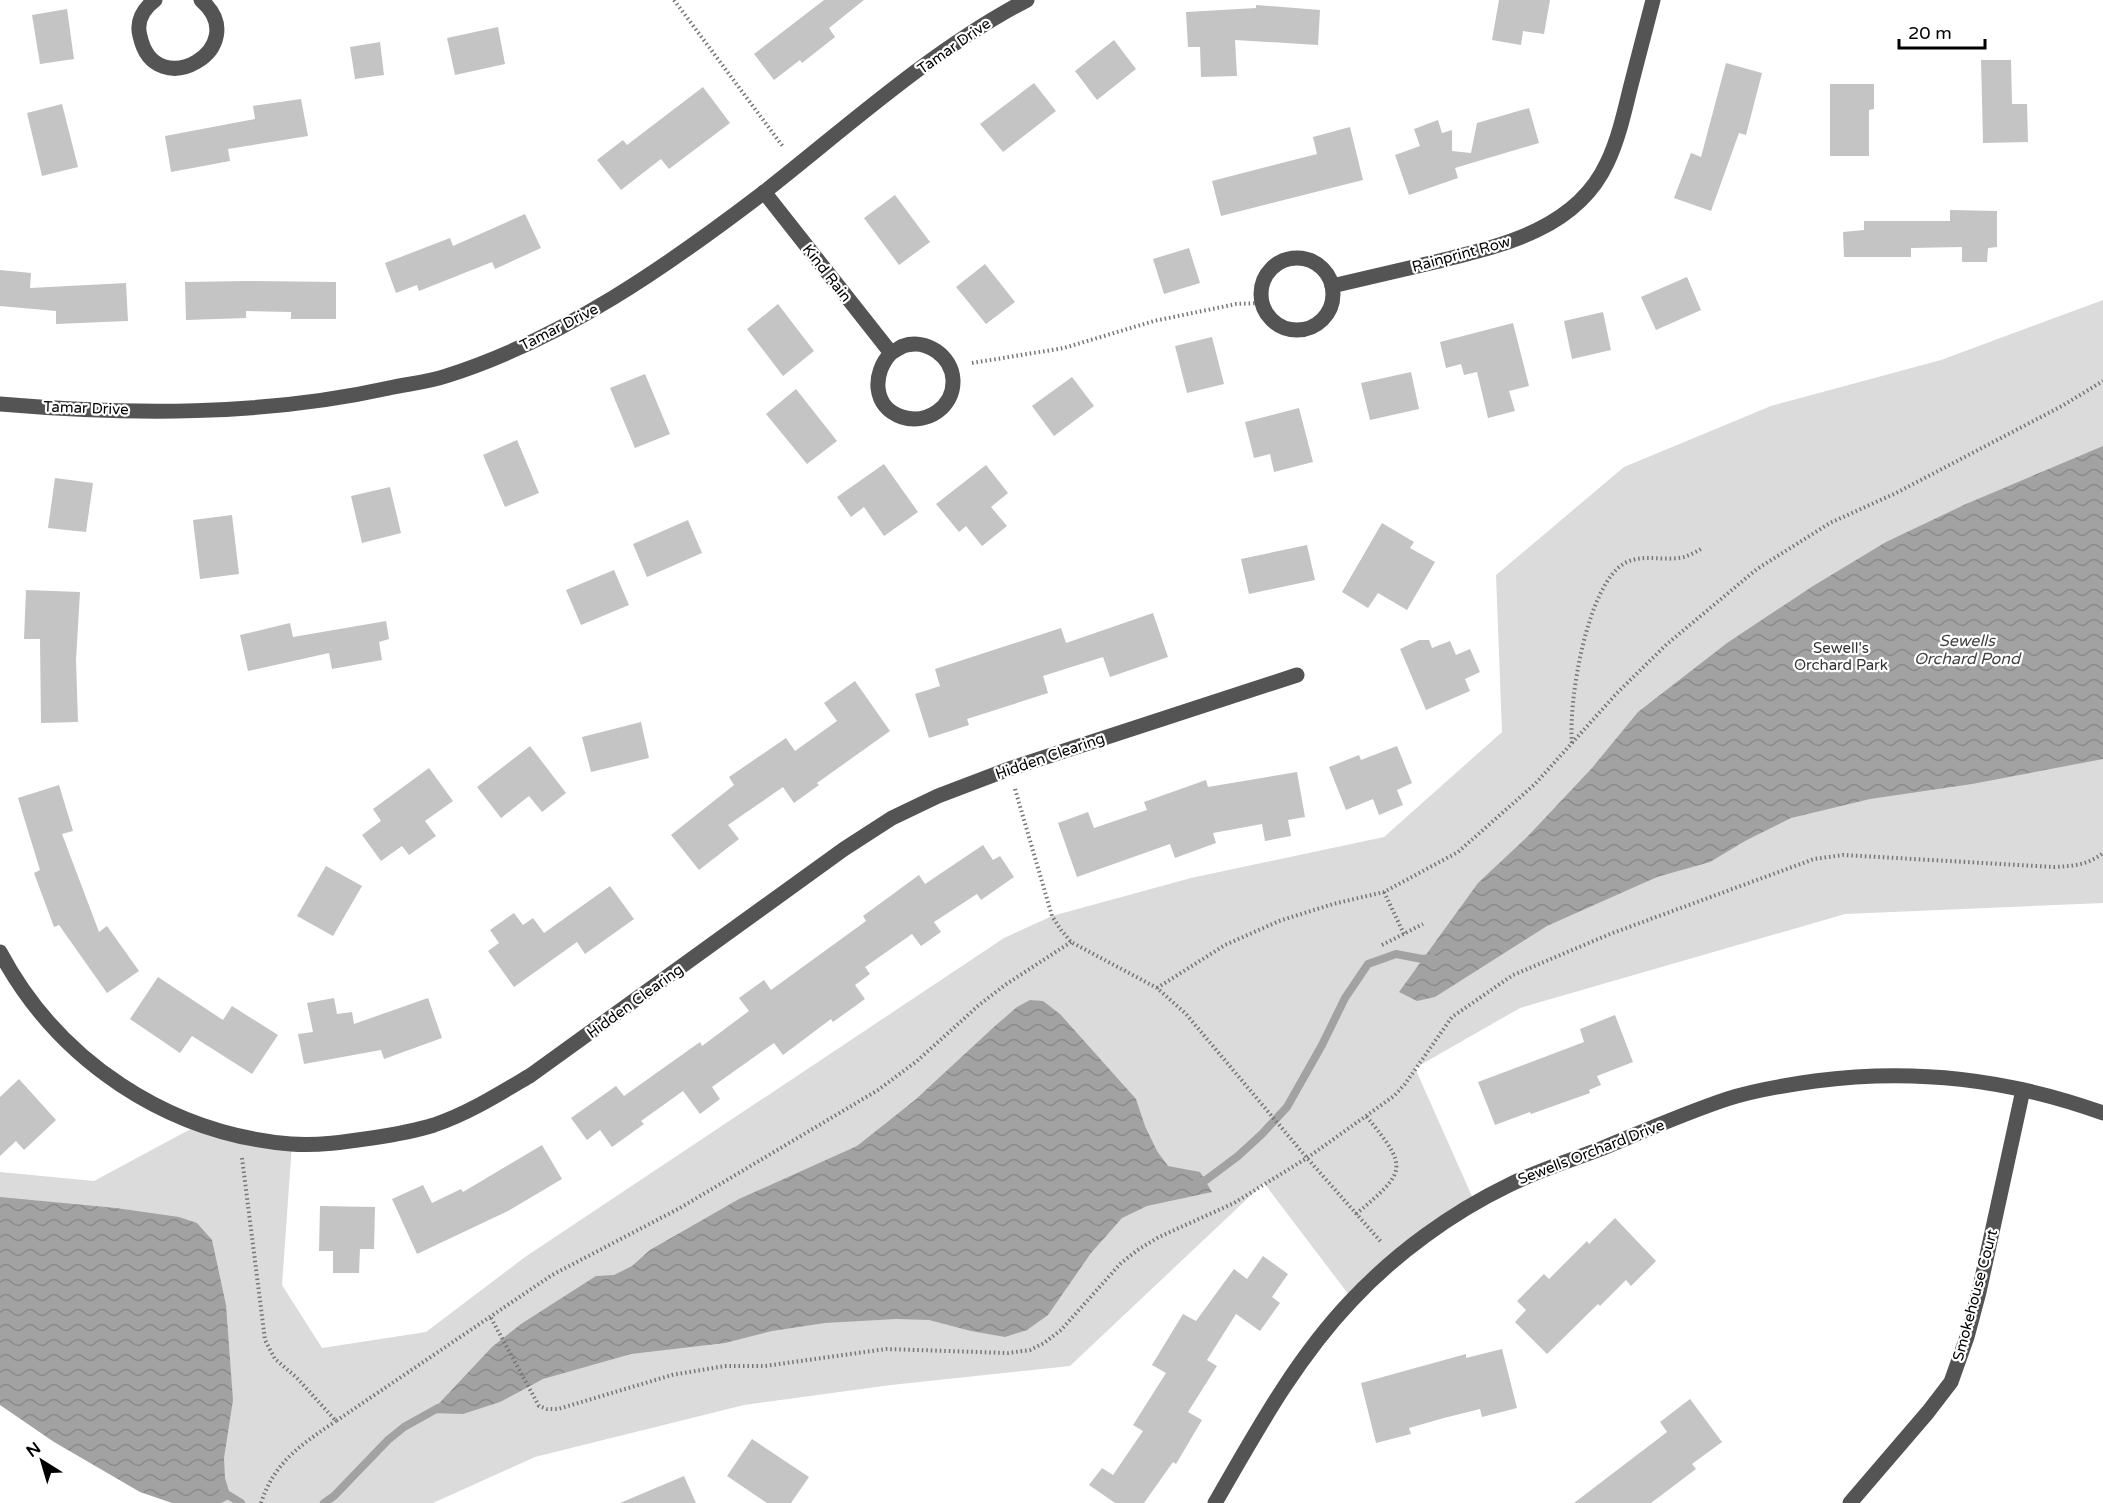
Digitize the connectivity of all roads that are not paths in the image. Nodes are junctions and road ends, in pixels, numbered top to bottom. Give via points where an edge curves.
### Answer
1 (155, 0) edge
2 (1028, 0) edge
3 (1653, 0) edge
4 (210, 2) edge
5 (764, 192) junction
6 (1332, 286) junction
7 (891, 353) junction
8 (0, 404) edge
9 (1297, 675) dead end
10 (0, 952) edge
11 (2023, 1090) junction
12 (2103, 1113) edge
13 (1215, 1503) edge
14 (1850, 1503) edge

1 - 4 street via 140,18 141,45 152,60 168,68 184,69 199,62 212,49 216,23
2 - 5 street, Tamar Drive via 920,69
3 - 6 street, Rainprint Row via 1607,164 1592,189 1571,209 1549,225 1494,248
5 - 7 street, Kind Rain
5 - 8 street, Tamar Drive via 668,263 600,306 529,344 445,376 285,406 166,410
6 - 6 street via 1332,304 1326,316 1317,325 1298,331 1275,324 1262,303 1263,283 1269,272 1288,259 1319,265
7 - 7 street via 878,373 877,385 885,406 897,416 919,420 943,408 953,381 944,357 916,344
9 - 10 street, Hidden Clearing via 1009,769 892,818 531,1075 478,1108 433,1125 341,1143 292,1144 240,1137 200,1124 158,1107 114,1082 75,1051 40,1013
11 - 12 street, Sewells Orchard Drive
11 - 13 street, Sewells Orchard Drive via 1922,1075 1859,1076 1784,1085 1728,1099 1510,1184 1450,1218 1352,1299 1311,1346
11 - 14 street, Smokehouse Court via 1979,1292 1951,1382

